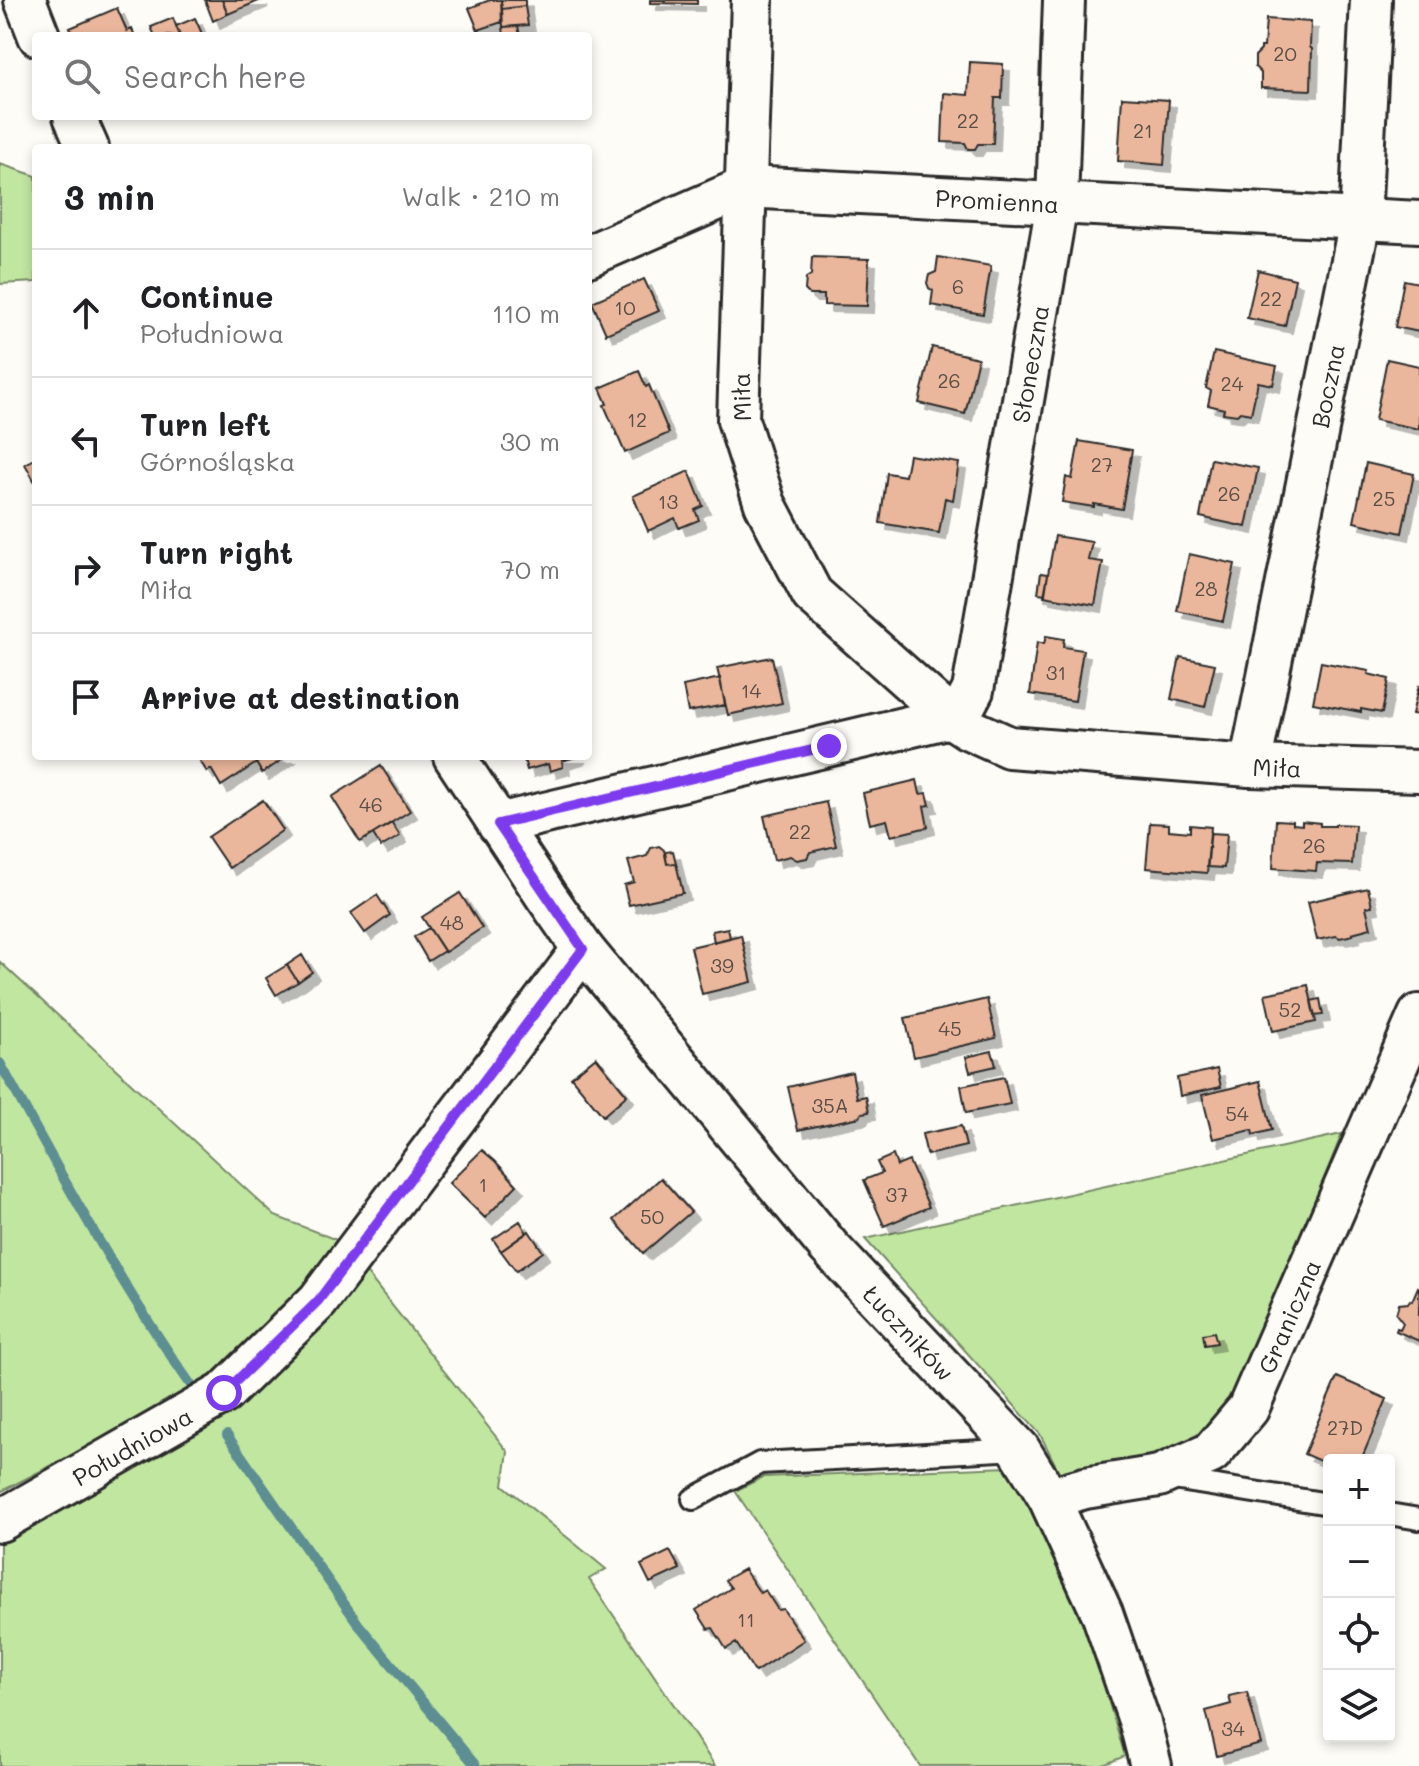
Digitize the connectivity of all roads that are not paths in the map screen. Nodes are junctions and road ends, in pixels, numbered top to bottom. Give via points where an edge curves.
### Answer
1 (752, 0) edge
2 (1064, 0) edge
3 (1371, 0) edge
4 (76, 120) edge
5 (86, 144) edge
6 (746, 187) junction
7 (1057, 203) junction
8 (1360, 221) junction
9 (1419, 222) edge
10 (592, 254) edge
11 (950, 717) junction
12 (457, 760) edge
13 (1250, 766) junction
14 (1419, 771) edge
15 (498, 824) junction
16 (583, 949) junction
17 (1419, 1015) edge
18 (1019, 1449) junction
19 (1159, 1476) junction
20 (1049, 1498) junction
21 (693, 1499) dead end
22 (1323, 1503) edge
23 (1395, 1515) edge
24 (1419, 1519) edge
25 (0, 1521) edge
26 (1151, 1766) edge

1 - 6 street, Miła
2 - 7 street, Słoneczna
3 - 8 street, Boczna
4 - 5 street
6 - 7 street, Promienna
6 - 10 street, Promienna
6 - 11 street, Miła via 738,420 765,504 812,594
7 - 8 street, Promienna
7 - 11 street, Słoneczna via 973,690 964,707
8 - 9 street, Promienna
8 - 13 street, Boczna
11 - 13 street, Miła via 1009,747
11 - 15 street
12 - 15 street, Łuczników
13 - 14 street, Miła
15 - 16 street, Łuczników
16 - 18 street, Łuczników via 829,1247
16 - 25 street, Południowa via 318,1301 224,1393
17 - 19 street, Graniczna via 1248,1409 1211,1453
18 - 20 street, Łuczników
18 - 21 lane via 760,1463
19 - 20 street, Graniczna
19 - 22 lane
20 - 26 street, Łuczników via 1102,1613
23 - 24 lane

